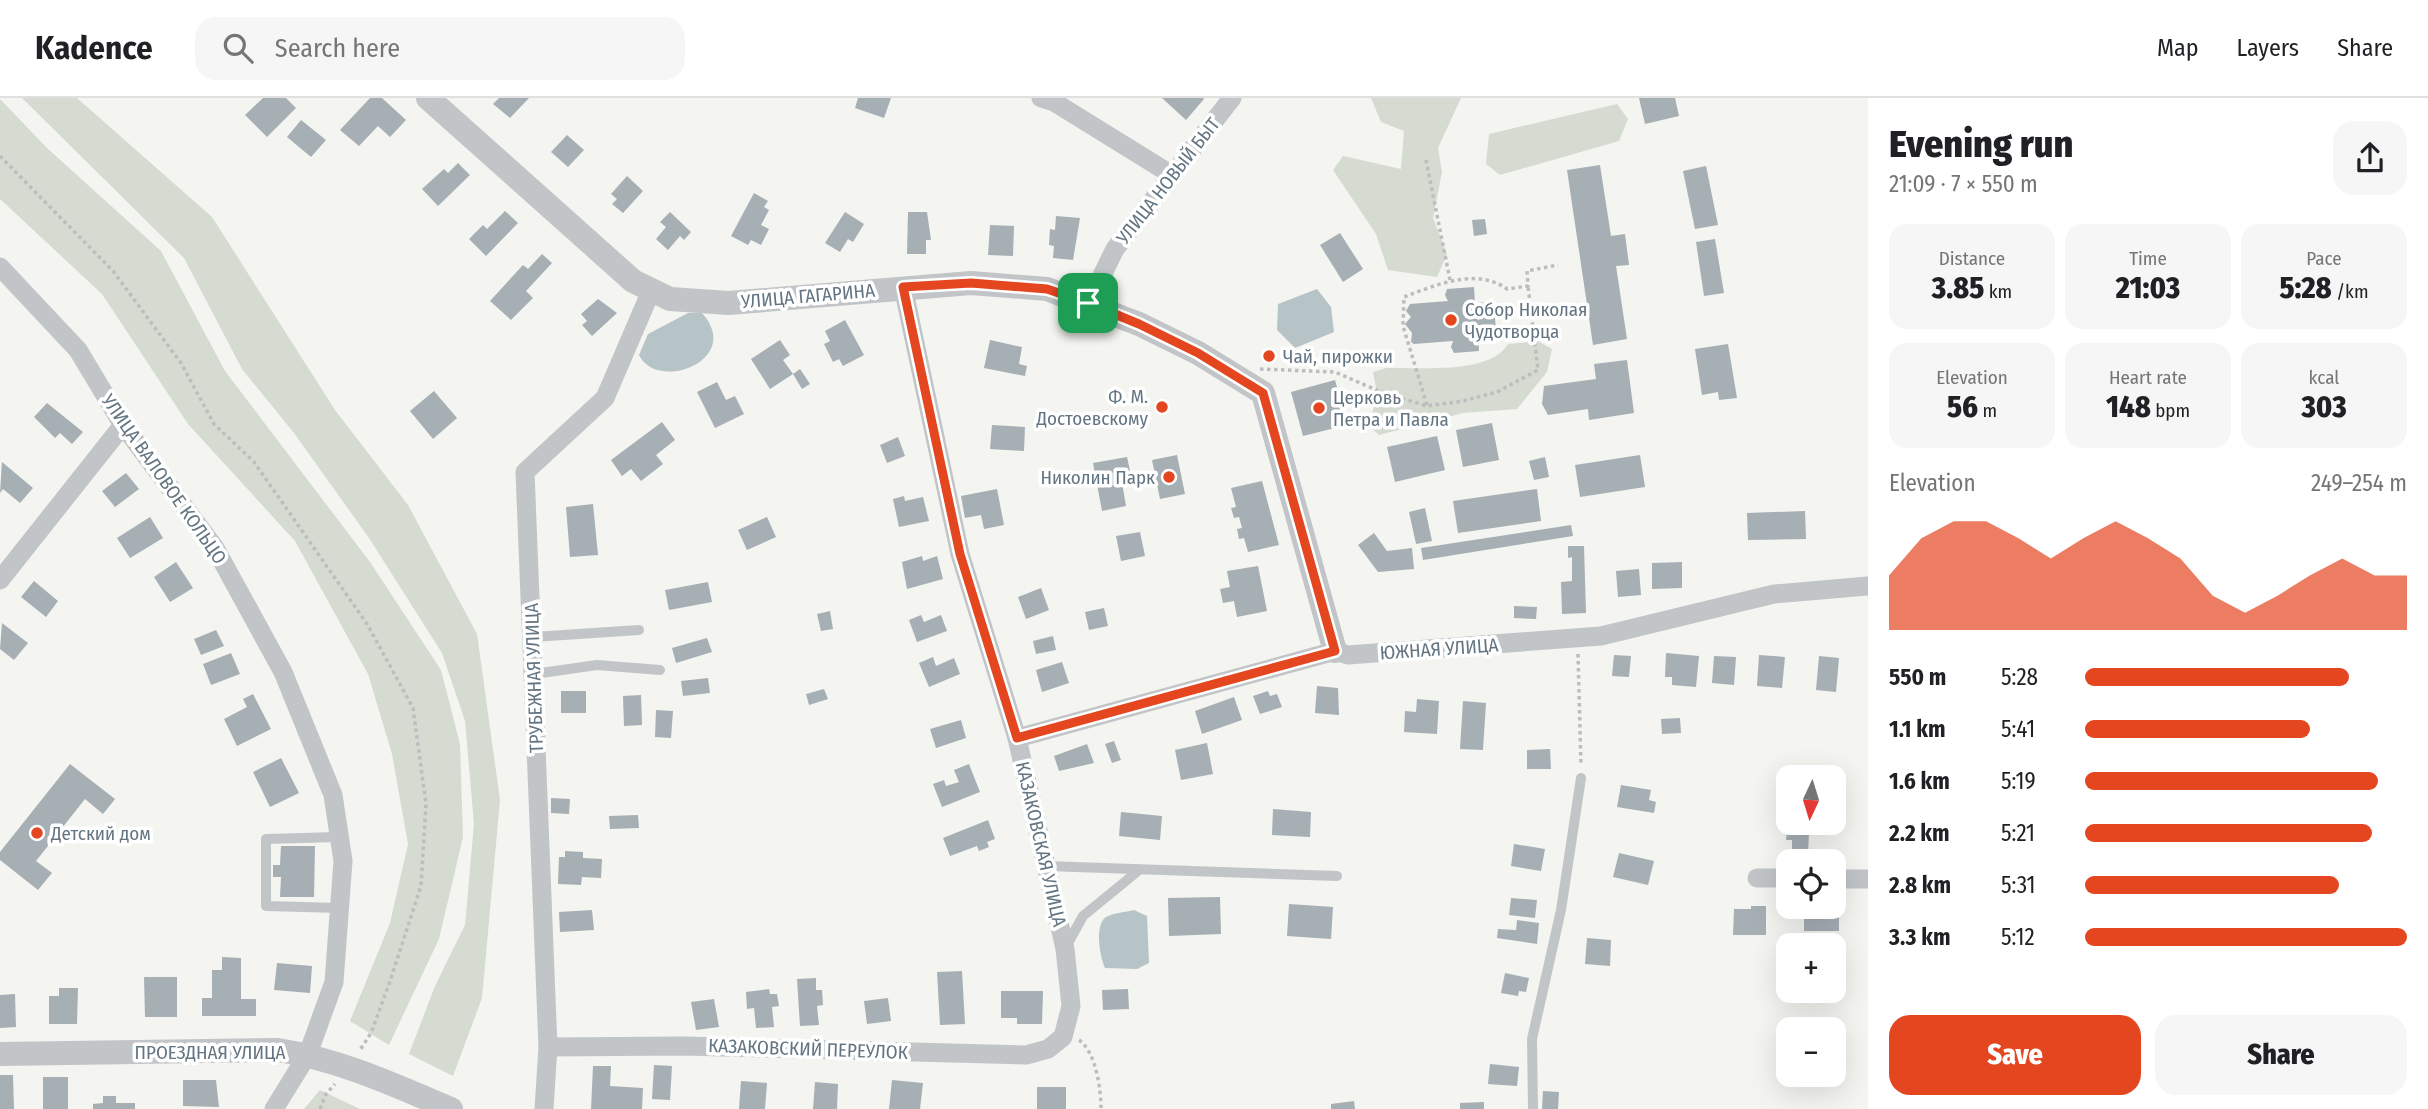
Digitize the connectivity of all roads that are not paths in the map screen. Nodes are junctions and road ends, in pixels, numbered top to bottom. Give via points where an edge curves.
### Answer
1 (428, 98) edge
2 (1041, 98) edge
3 (1232, 98) edge
4 (1172, 175) junction
5 (0, 267) edge
6 (903, 287) junction
7 (651, 291) junction
8 (1088, 303) junction
9 (122, 425) junction
10 (0, 580) edge
11 (1868, 586) edge
12 (639, 631) dead end
13 (533, 637) junction
14 (1335, 651) junction
15 (660, 670) dead end
16 (534, 674) junction
17 (1017, 738) junction
18 (1581, 778) road end
19 (339, 836) junction
20 (1045, 866) junction
21 (1138, 871) junction
22 (1337, 876) dead end
23 (1756, 878) dead end
24 (1776, 878) edge
25 (1846, 878) edge
26 (1868, 879) edge
27 (341, 908) junction
28 (1065, 949) junction
29 (1063, 1037) joint
30 (548, 1046) junction
31 (0, 1054) edge
32 (309, 1054) junction
33 (274, 1109) edge
34 (451, 1109) edge
35 (544, 1109) edge
36 (1533, 1109) edge

1 - 7 street, УЛИЦА ГАГАРИНА via 633,281
2 - 4 street
3 - 4 street, УЛИЦА НОВЫЙ БЫТ
4 - 8 street, УЛИЦА НОВЫЙ БЫТ via 1115,249
5 - 9 street, УЛИЦА ВАЛОВОЕ КОЛЬЦО via 78,350
6 - 7 street, УЛИЦА ГАГАРИНА via 729,303 670,299
6 - 8 street, УЛИЦА ГАГАРИНА via 971,283 1047,289
6 - 17 street, КАЗАКОВСКАЯ УЛИЦА via 960,554
7 - 13 street, ТРУБЕЖНАЯ УЛИЦА via 605,398 525,472
8 - 14 street, УЛИЦА ГАГАРИНА via 1139,324 1263,393
9 - 10 street
9 - 19 street, УЛИЦА ВАЛОВОЕ КОЛЬЦО via 215,548 283,672 333,795
11 - 14 street, ЮЖНАЯ УЛИЦА via 1774,594 1601,636 1348,655
12 - 13 lane
13 - 16 street, ТРУБЕЖНАЯ УЛИЦА
14 - 17 street, ЮЖНАЯ УЛИЦА
15 - 16 lane via 597,665
16 - 30 street, ТРУБЕЖНАЯ УЛИЦА
17 - 20 street, КАЗАКОВСКАЯ УЛИЦА
18 - 36 lane via 1561,910 1532,1039
19 - 27 street, УЛИЦА ВАЛОВОЕ КОЛЬЦО
19 - 27 lane via 266,839 266,906
20 - 21 lane
20 - 28 street, КАЗАКОВСКАЯ УЛИЦА
21 - 22 lane
21 - 28 lane via 1083,916
23 - 24 street
25 - 26 street
27 - 32 street, УЛИЦА ВАЛОВОЕ КОЛЬЦО via 334,982
28 - 29 street, КАЗАКОВСКАЯ УЛИЦА via 1071,1006
29 - 30 street, КАЗАКОВСКИЙ ПЕРЕУЛОК via 1048,1049 1026,1055
30 - 35 street, ТРУБЕЖНАЯ УЛИЦА
31 - 32 street, ПРОЕЗДНАЯ УЛИЦА via 278,1050
32 - 33 street, УЛИЦА ВАЛОВОЕ КОЛЬЦО
32 - 34 street, ПРОЕЗДНАЯ УЛИЦА

